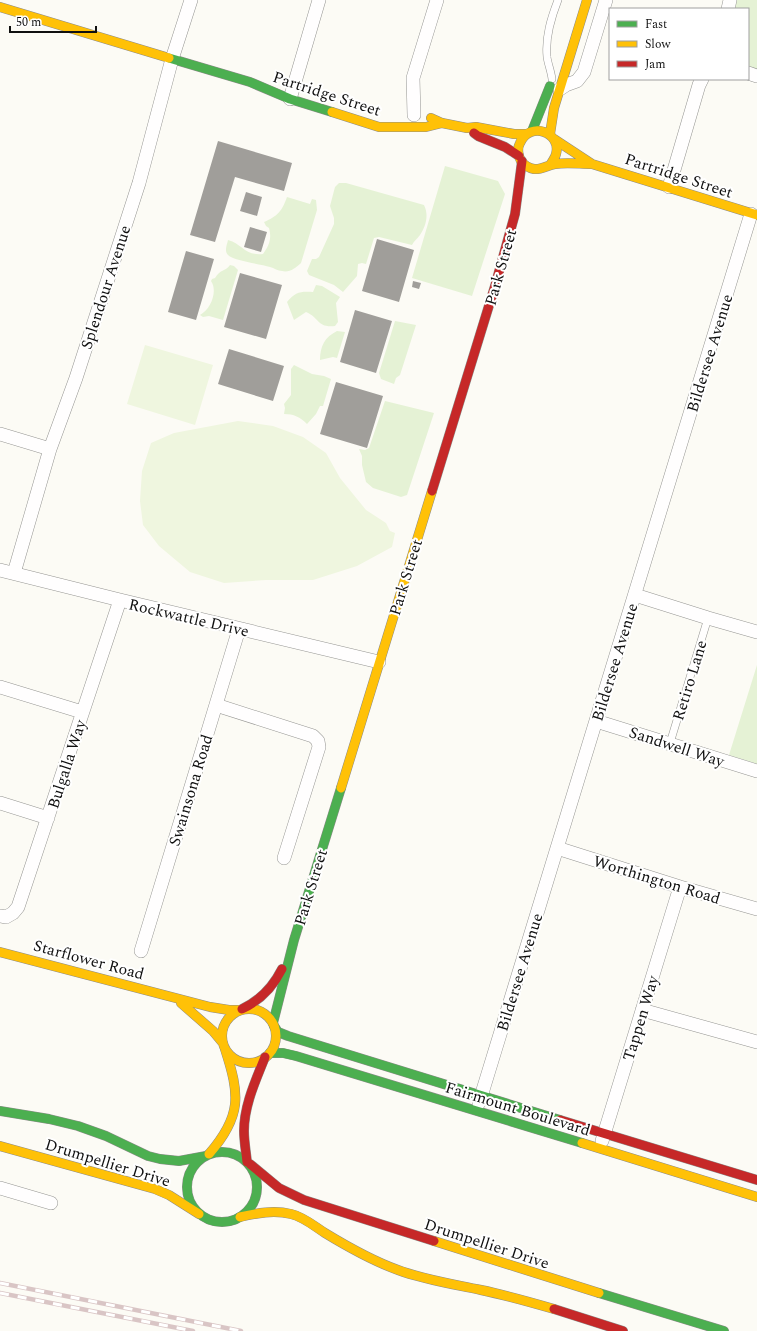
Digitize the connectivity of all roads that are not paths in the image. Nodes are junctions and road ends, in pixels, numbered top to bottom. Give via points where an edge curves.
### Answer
1 (191, 0) edge
2 (319, 0) edge
3 (437, 0) edge
4 (558, 0) edge
5 (587, 0) edge
6 (606, 0) edge
7 (0, 7) edge
8 (172, 59) junction
9 (557, 64) dead end
10 (702, 80) edge
11 (556, 84) junction
12 (294, 92) junction
13 (411, 115) joint
14 (442, 123) junction
15 (467, 128) junction
16 (529, 132) junction
17 (552, 137) junction
18 (520, 158) junction
19 (592, 164) junction
20 (550, 165) junction
21 (539, 169) junction
22 (533, 181) dead end
23 (669, 187) junction
24 (526, 193) dead end
25 (515, 214) junction
26 (754, 214) edge
27 (0, 434) edge
28 (50, 449) junction
29 (0, 570) edge
30 (14, 573) junction
31 (635, 595) junction
32 (120, 600) junction
33 (708, 618) junction
34 (239, 629) junction
35 (757, 630) edge
36 (379, 662) junction
37 (0, 687) edge
38 (216, 705) junction
39 (82, 712) junction
40 (596, 721) junction
41 (670, 743) junction
42 (757, 770) edge
43 (0, 804) edge
44 (48, 818) junction
45 (557, 848) junction
46 (284, 858) dead end
47 (680, 887) junction
48 (757, 909) edge
49 (0, 916) edge
50 (294, 940) junction
51 (141, 951) dead end
52 (0, 952) edge
53 (170, 996) junction
54 (240, 1010) junction
55 (642, 1010) junction
56 (274, 1025) junction
57 (757, 1042) edge
58 (224, 1046) junction
59 (268, 1055) junction
60 (482, 1095) junction
61 (0, 1111) edge
62 (477, 1111) junction
63 (605, 1132) junction
64 (0, 1146) edge
65 (600, 1149) junction
66 (208, 1155) junction
67 (248, 1163) junction
68 (757, 1180) edge
69 (0, 1188) edge
70 (757, 1197) edge
71 (51, 1203) dead end
72 (202, 1216) junction
73 (240, 1217) junction
74 (623, 1331) edge
75 (724, 1331) edge

1 - 8 street, Splendour Avenue
2 - 12 street
3 - 13 street via 413,78
4 - 11 lane via 547,44 547,57
5 - 11 main road
6 - 11 street via 584,72 578,81
7 - 8 main road, Partridge Street
8 - 12 main road, Partridge Street
8 - 28 street, Splendour Avenue via 139,184 76,378
9 - 11 main road
10 - 23 street
11 - 16 main road
11 - 17 main road
12 - 14 main road, Partridge Street via 379,127 426,127
13 - 14 main road, Partridge Street via 426,116
14 - 15 main road, Partridge Street
15 - 16 main road, Partridge Street via 476,127 514,134
15 - 18 main road, Partridge Street via 478,136 505,147
16 - 17 main road via 538,130
16 - 18 main road via 519,143
17 - 19 main road, Partridge Street
17 - 20 main road via 557,144 556,156
18 - 21 main road via 526,166
18 - 25 main road, Park Street
19 - 20 main road, Partridge Street
19 - 23 main road, Partridge Street
20 - 21 main road
21 - 22 main road
23 - 26 main road, Partridge Street
24 - 25 main road, Park Street
25 - 36 main road, Park Street
26 - 31 street, Bildersee Avenue
27 - 28 street
28 - 30 street, Splendour Avenue
29 - 30 street, Rockwattle Drive
30 - 32 street, Rockwattle Drive
31 - 33 street
31 - 40 street, Bildersee Avenue
32 - 34 street, Rockwattle Drive
32 - 39 street, Bulgalla Way
33 - 35 street
33 - 41 lane, Retiro Lane
34 - 36 street, Rockwattle Drive
34 - 38 street, Swainsona Road
36 - 50 main road, Park Street
37 - 39 street
38 - 46 street via 313,736 318,741 319,747
38 - 51 street, Swainsona Road
39 - 44 street, Bulgalla Way
40 - 41 street, Sandwell Way
40 - 45 street, Bildersee Avenue
41 - 42 street, Sandwell Way
43 - 44 street
44 - 49 street, Bulgalla Way via 18,908 6,917
45 - 47 street, Worthington Road
45 - 60 street, Bildersee Avenue
47 - 48 street, Worthington Road
47 - 55 street, Tappen Way
50 - 54 main road, Park Street via 272,987 258,1001
50 - 56 main road, Park Street
52 - 53 main road, Starflower Road
53 - 54 main road, Starflower Road via 202,1006 230,1011
53 - 58 main road, Starflower Road via 196,1015
54 - 56 main road via 251,1008 260,1011 268,1016
54 - 58 main road via 229,1017 224,1025
55 - 57 street
55 - 63 street, Tappen Way
56 - 59 main road via 276,1039
56 - 60 main road, Fairmount Boulevard via 278,1032 288,1036
58 - 59 main road via 234,1058 245,1062 257,1062
58 - 66 main road via 236,1085 236,1098 228,1130 221,1142
59 - 62 main road, Fairmount Boulevard via 287,1054
59 - 67 main road via 258,1074 246,1114 244,1139
60 - 62 street, Bildersee Avenue
60 - 63 main road, Fairmount Boulevard
61 - 66 main road, Drumpellier Drive via 56,1120 85,1128 160,1159 179,1161
62 - 65 main road, Fairmount Boulevard
63 - 65 street, Tappen Way
63 - 68 main road, Fairmount Boulevard
64 - 72 main road, Drumpellier Drive via 155,1189
65 - 70 main road, Fairmount Boulevard
66 - 67 main road via 229,1152
66 - 72 main road via 196,1163 187,1185 192,1204
67 - 73 main road via 256,1179 257,1195 250,1209
67 - 75 main road, Drumpellier Drive via 279,1188 304,1200
69 - 71 street
72 - 73 main road via 221,1222
73 - 74 main road via 270,1212 291,1214 307,1220 363,1255 397,1270 507,1296

